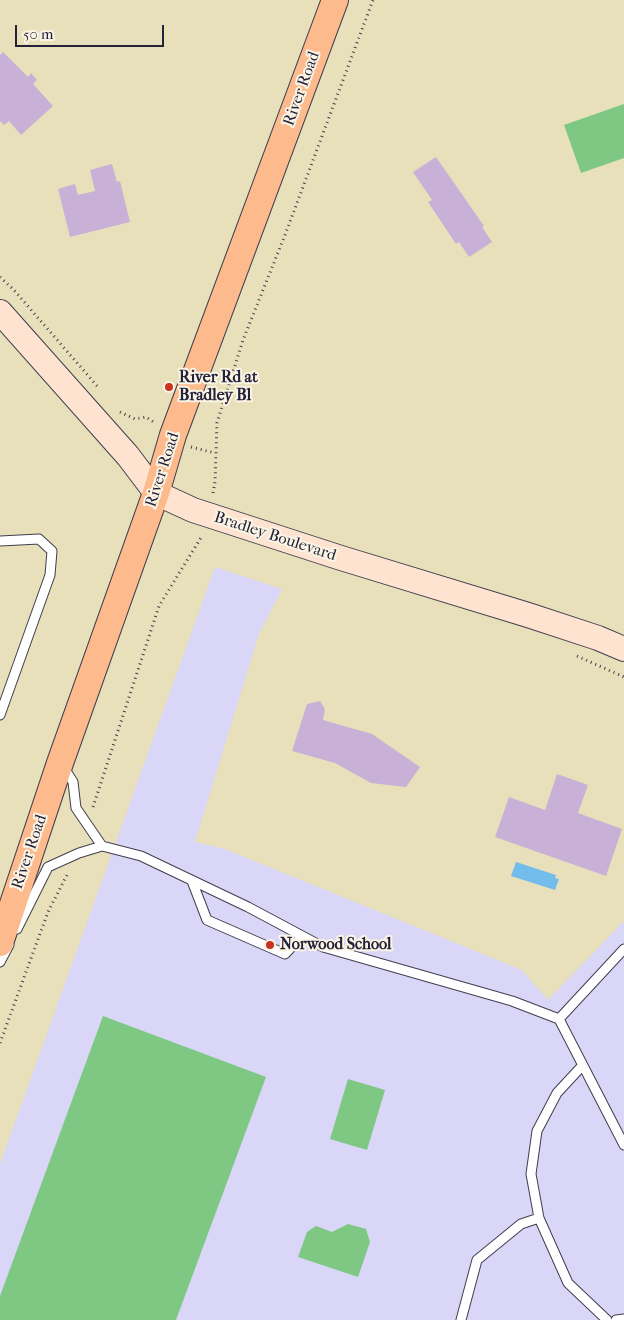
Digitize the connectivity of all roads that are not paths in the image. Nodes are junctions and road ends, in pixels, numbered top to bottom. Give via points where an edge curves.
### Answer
1 (335, 0) edge
2 (0, 312) edge
3 (156, 493) junction
4 (0, 541) edge
5 (624, 648) edge
6 (0, 715) edge
7 (60, 763) junction
8 (102, 846) junction
9 (192, 881) junction
10 (302, 936) junction
11 (0, 943) edge
12 (623, 954) edge
13 (0, 962) edge
14 (559, 1019) junction
15 (582, 1066) junction
16 (624, 1145) edge
17 (539, 1218) junction
18 (624, 1319) edge
19 (461, 1320) edge
20 (607, 1320) edge
21 (616, 1320) edge

1 - 3 main road, River Road via 173,436
2 - 3 main road, Bradley Boulevard via 128,456
3 - 5 main road, Bradley Boulevard via 193,510 521,612
3 - 7 main road, River Road
4 - 6 lane via 39,539 52,551 50,575
7 - 8 lane via 73,782 76,808
7 - 11 main road, River Road
8 - 9 lane via 141,856
8 - 13 lane via 48,867
9 - 10 lane
9 - 10 lane via 207,920 285,954
10 - 14 lane via 323,947 512,1001
12 - 14 lane
14 - 15 lane
15 - 16 lane
15 - 17 lane via 557,1092 537,1132 531,1174
17 - 19 lane via 521,1224 477,1260
17 - 20 lane via 568,1283
18 - 21 lane

